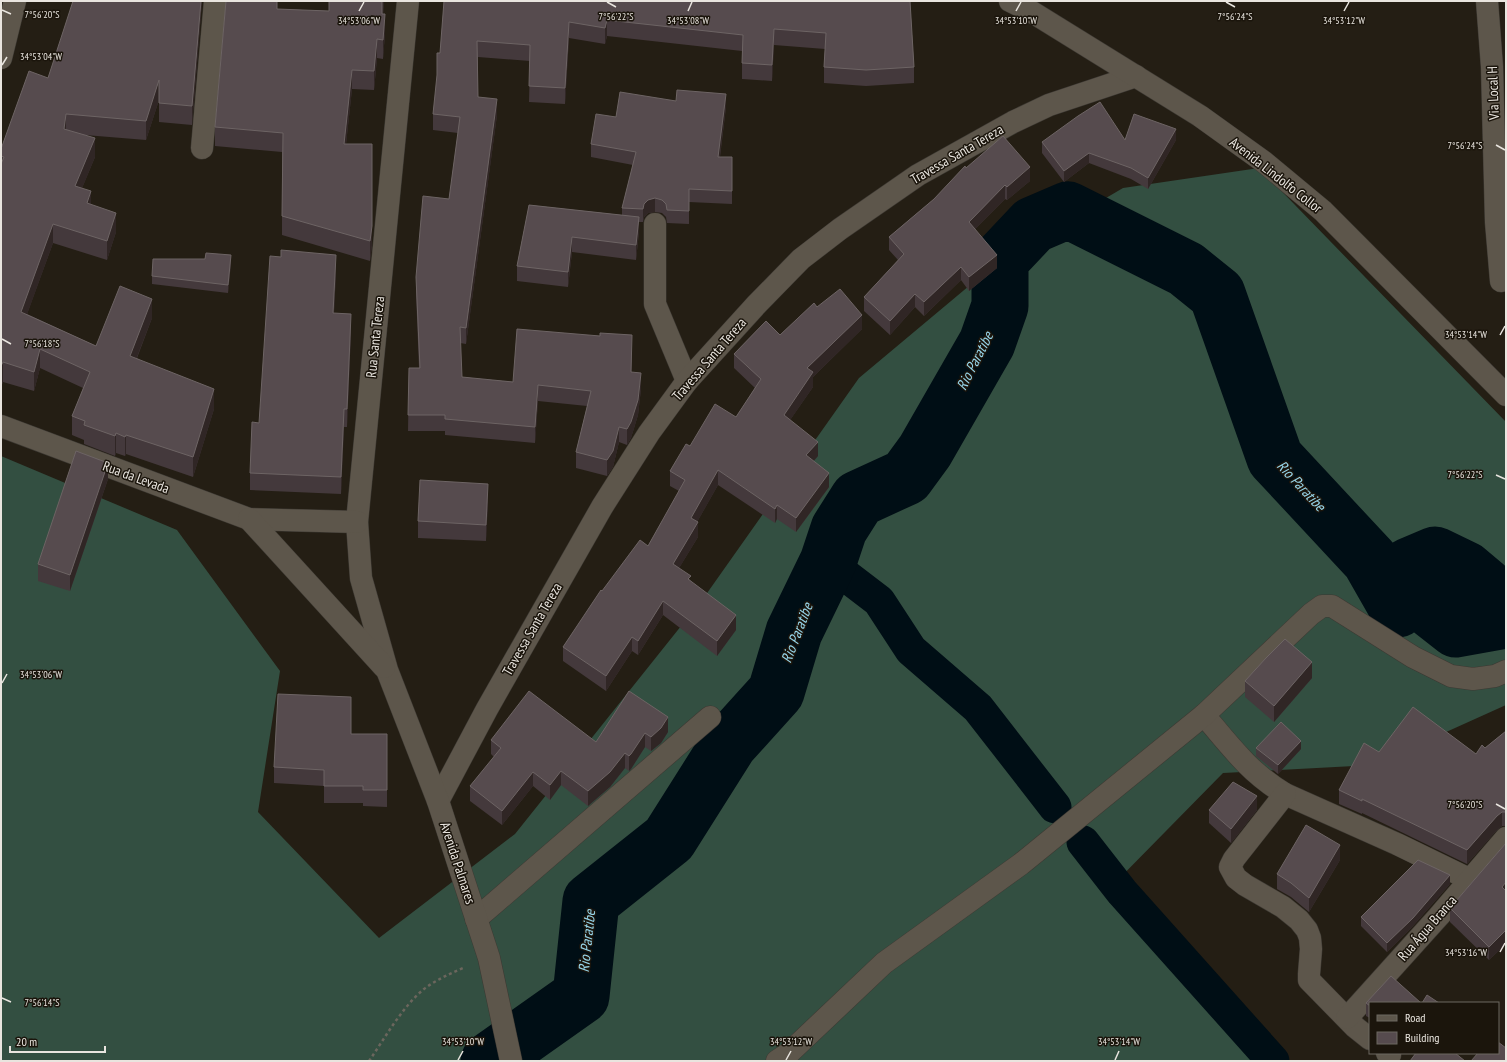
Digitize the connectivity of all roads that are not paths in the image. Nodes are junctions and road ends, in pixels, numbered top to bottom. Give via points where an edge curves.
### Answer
1 (15, 1) edge
2 (214, 1) edge
3 (408, 1) edge
4 (1010, 1) edge
5 (1487, 1) edge
6 (1, 58) edge
7 (1499, 67) edge
8 (1136, 76) junction
9 (202, 148) dead end
10 (1501, 222) edge
11 (655, 224) dead end
12 (1501, 281) dead end
13 (687, 381) junction
14 (1506, 395) edge
15 (1, 426) edge
16 (249, 519) junction
17 (357, 522) junction
18 (387, 670) junction
19 (1506, 672) edge
20 (1204, 715) junction
21 (710, 717) dead end
22 (1285, 794) junction
23 (438, 801) junction
24 (1506, 838) edge
25 (1469, 879) junction
26 (476, 919) junction
27 (1347, 1018) junction
28 (1369, 1038) edge
29 (511, 1061) edge
30 (777, 1061) edge

1 - 6 street
2 - 9 street
3 - 17 street, Rua Santa Tereza
4 - 8 street, Avenida Lindolfo Collor
5 - 7 street, Via Local H
7 - 10 street, Via Local H
8 - 13 street, Travessa Santa Tereza via 1049,105 918,174 801,259
8 - 14 street, Avenida Lindolfo Collor via 1200,116 1264,162 1323,211
10 - 12 street, Via Local H
11 - 13 street via 654,304
13 - 23 street, Travessa Santa Tereza via 602,507 487,709
15 - 16 street, Rua da Levada
16 - 17 street, Rua da Levada
16 - 18 street, Rua da Levada
17 - 18 street, Rua Santa Tereza via 361,578
18 - 23 street, Avenida Palmares
19 - 20 street via 1473,679 1451,676 1413,657 1332,606 1322,606
20 - 22 street via 1242,761 1271,786
20 - 30 street via 1021,864 884,963 789,1053
21 - 26 street
22 - 25 street
22 - 27 street via 1230,867 1236,878 1283,907 1307,930 1311,949 1309,980
23 - 26 street, Avenida Palmares
24 - 25 street, Rua Água Branca
25 - 27 street, Rua Água Branca
26 - 29 street, Avenida Palmares via 489,958
27 - 28 street

